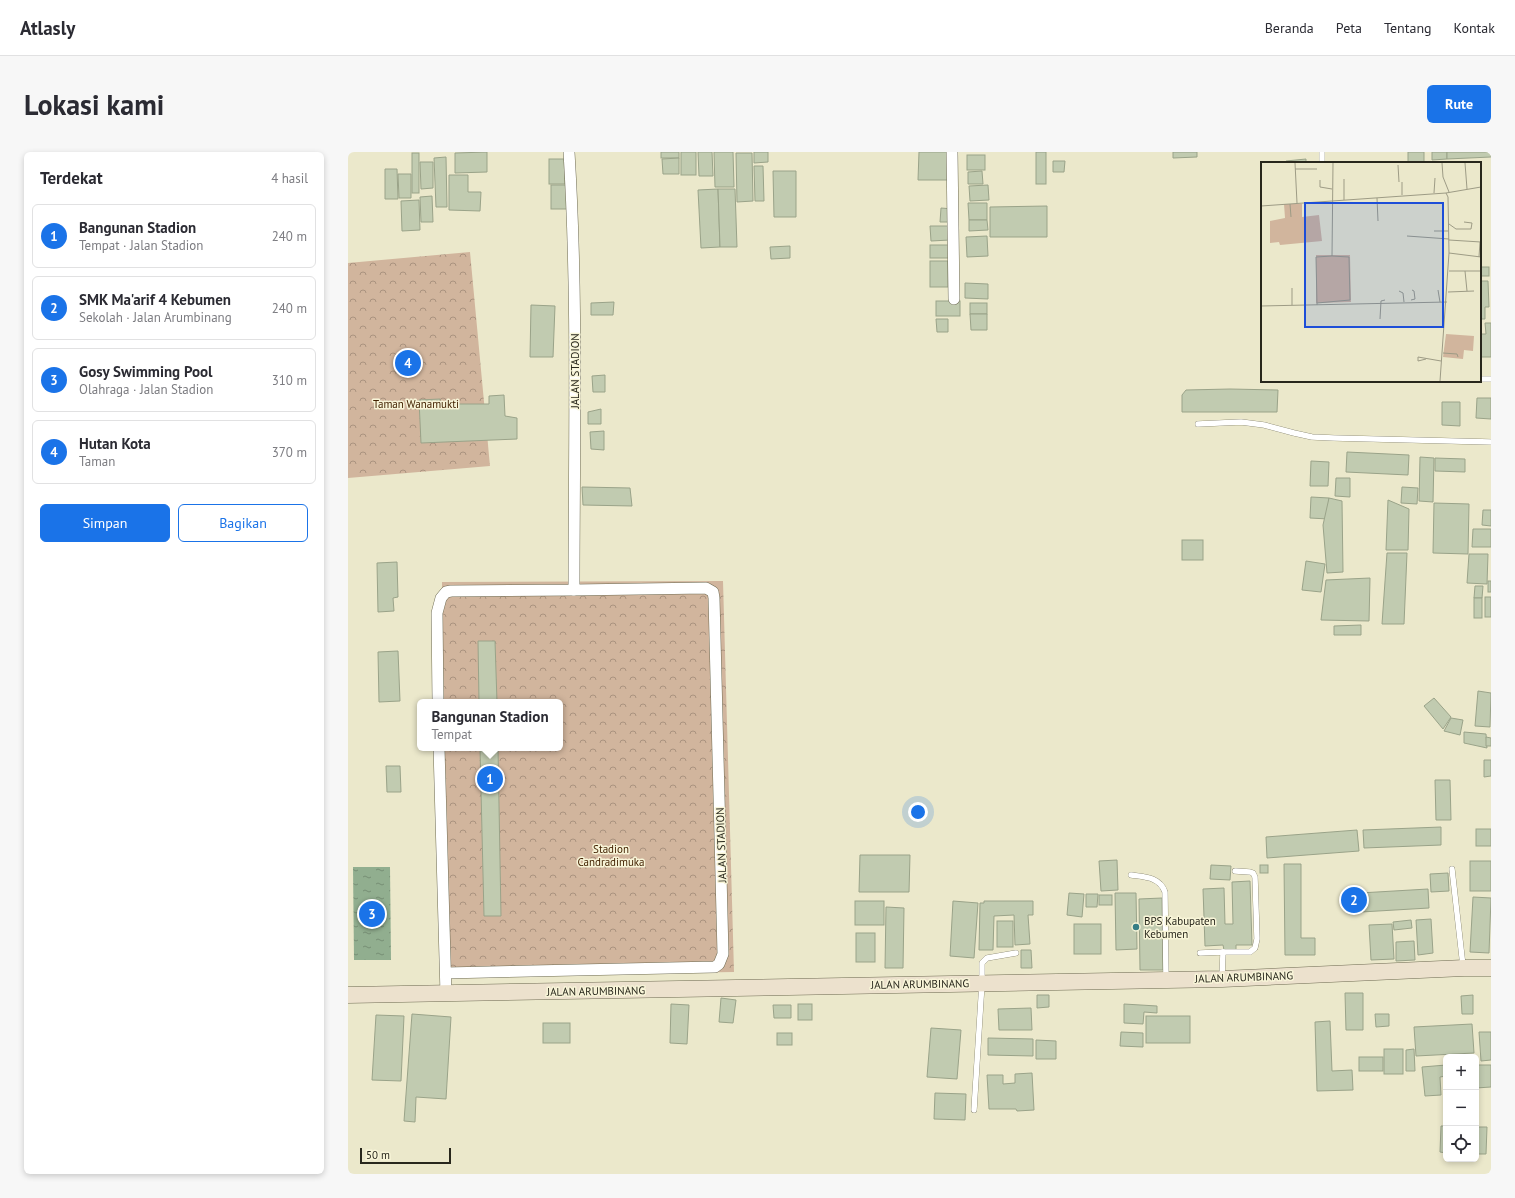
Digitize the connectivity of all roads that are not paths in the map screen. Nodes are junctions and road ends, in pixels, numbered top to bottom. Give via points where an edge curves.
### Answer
1 (569, 152) edge
2 (952, 152) edge
3 (954, 299) dead end
4 (1198, 424) dead end
5 (1491, 442) edge
6 (574, 590) junction
7 (438, 699) edge
8 (439, 751) edge
9 (1452, 869) dead end
10 (1235, 871) dead end
11 (1131, 875) dead end
12 (1224, 952) junction
13 (1016, 953) dead end
14 (1200, 953) dead end
15 (1464, 968) junction
16 (1491, 968) edge
17 (446, 973) junction
18 (1222, 979) junction
19 (1166, 980) junction
20 (982, 983) junction
21 (446, 994) junction
22 (348, 995) edge
23 (974, 1110) dead end

1 - 6 street, JALAN STADION via 575,299
2 - 3 street
4 - 5 lane via 1241,422 1326,438
6 - 7 street, JALAN STADION via 446,592 441,598 437,613
6 - 17 street, JALAN STADION via 706,588 713,592 723,954 715,967
8 - 17 street
9 - 15 lane
10 - 12 lane via 1250,872 1255,877 1257,939 1255,948 1250,952
11 - 19 lane via 1146,877 1163,885
12 - 14 lane
12 - 18 lane
13 - 20 lane via 987,958 982,963
15 - 16 main road, JALAN ARUMBINANG
15 - 18 main road, JALAN ARUMBINANG
17 - 21 street
18 - 19 main road, JALAN ARUMBINANG
19 - 20 main road, JALAN ARUMBINANG
20 - 21 main road, JALAN ARUMBINANG
20 - 23 lane
21 - 22 main road, JALAN ARUMBINANG

